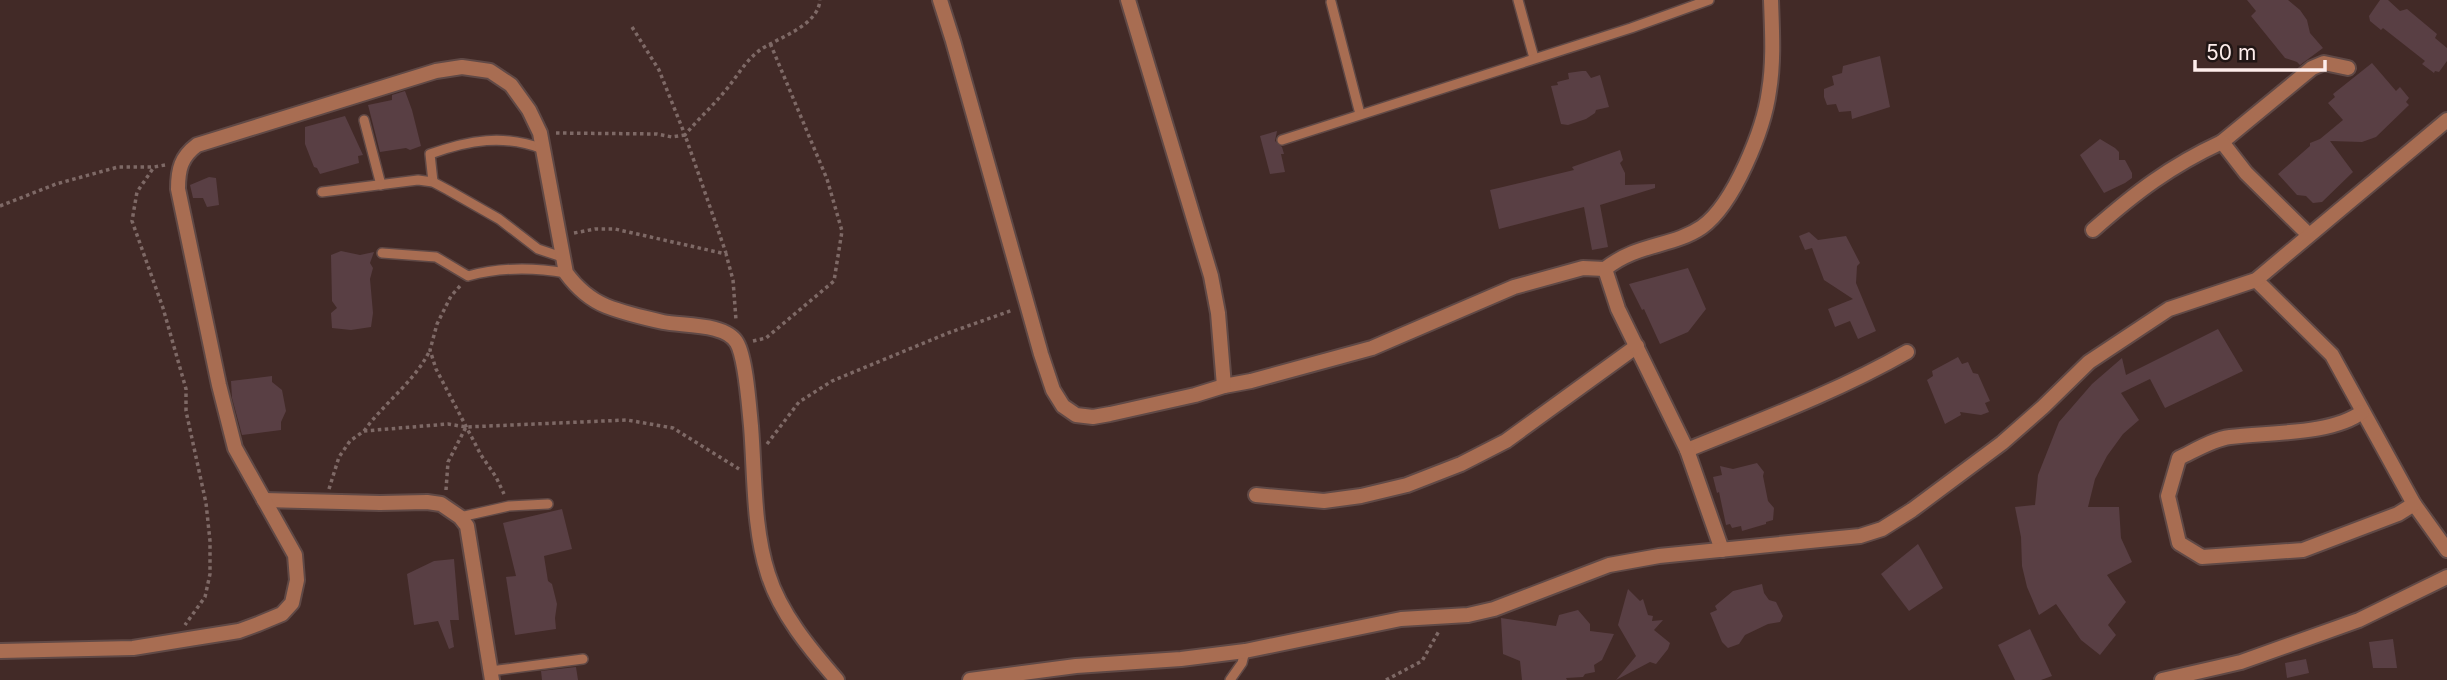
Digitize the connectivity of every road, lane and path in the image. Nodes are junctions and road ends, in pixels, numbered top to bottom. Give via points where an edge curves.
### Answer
1 (821, 0) edge
2 (940, 0) edge
3 (1128, 0) edge
4 (1518, 0) edge
5 (1709, 0) edge
6 (1771, 0) edge
7 (1331, 2) edge
8 (632, 27) dead end
9 (770, 43) junction
10 (1534, 58) junction
11 (2348, 68) dead end
12 (1360, 114) junction
13 (365, 120) dead end
14 (2447, 120) edge
15 (540, 132) junction
16 (685, 135) junction
17 (1282, 140) dead end
18 (2222, 142) junction
19 (543, 149) junction
20 (180, 163) junction
21 (154, 167) junction
22 (433, 182) junction
23 (381, 185) junction
24 (322, 192) dead end
25 (0, 206) edge
26 (2093, 230) dead end
27 (2309, 235) junction
28 (559, 240) junction
29 (382, 253) dead end
30 (726, 254) junction
31 (562, 257) junction
32 (1605, 269) junction
33 (566, 273) junction
34 (468, 276) junction
35 (2256, 280) junction
36 (1028, 302) junction
37 (738, 345) junction
38 (1637, 346) junction
39 (430, 350) junction
40 (1907, 352) dead end
41 (1224, 386) junction
42 (2362, 412) junction
43 (466, 427) junction
44 (364, 431) junction
45 (1687, 450) junction
46 (754, 463) junction
47 (756, 485) junction
48 (1256, 495) dead end
49 (264, 500) junction
50 (325, 502) junction
51 (548, 503) dead end
52 (441, 504) junction
53 (2414, 504) junction
54 (509, 506) junction
55 (460, 516) junction
56 (1722, 550) junction
57 (2447, 550) edge
58 (2447, 577) edge
59 (1447, 617) junction
60 (170, 642) junction
61 (0, 651) edge
62 (1245, 651) junction
63 (583, 659) dead end
64 (491, 675) edge
65 (837, 680) edge
66 (970, 680) edge
67 (1230, 680) edge
68 (1386, 680) edge
69 (2162, 680) edge

1 - 9 path via 814,16
2 - 36 street
3 - 41 street via 1211,276
4 - 10 lane
5 - 10 lane
6 - 32 street via 1769,92 1739,182 1703,226 1633,252
7 - 12 lane
8 - 16 path via 659,70
9 - 16 path via 747,61
9 - 37 path via 827,179 842,231 834,281 765,338
10 - 12 lane
11 - 18 street via 2324,63 2312,68
12 - 17 lane
13 - 23 lane
14 - 27 street
15 - 16 path
15 - 19 street
15 - 20 street via 519,95 502,77 462,67 417,76 197,145
16 - 30 path
18 - 26 street via 2136,192
18 - 27 street via 2246,173
19 - 22 lane via 521,141 451,146 430,154
19 - 28 street
20 - 21 path
20 - 49 street via 178,188 219,385 235,448
21 - 25 path via 118,167
21 - 60 path via 137,192 132,221 187,389 186,411 210,541 205,597
22 - 23 lane
22 - 31 lane via 499,219 538,249
23 - 24 lane
27 - 35 street
28 - 30 path via 576,232 615,229
28 - 31 street
29 - 34 lane via 436,257
30 - 37 path via 733,280
31 - 33 street
32 - 38 street
32 - 41 street via 1583,268 1514,288 1372,348
33 - 34 lane via 495,269
33 - 37 street via 581,290 607,306 664,322 715,329
34 - 39 path via 451,296
35 - 42 street via 2332,355
35 - 56 street via 2157,316 2089,362 2002,443 1882,529 1860,536
36 - 41 street via 1053,390 1076,415 1110,414
36 - 46 path via 832,381 799,402
37 - 46 street
38 - 45 street
38 - 48 street via 1506,441 1407,485 1324,501
39 - 43 path
39 - 44 path via 417,372
40 - 45 street via 1850,382
42 - 53 street
42 - 53 street via 2353,419 2296,433 2226,437 2179,458 2168,496 2179,542 2202,557 2303,550
43 - 44 path via 448,424
43 - 47 path via 627,420 673,428 736,467
43 - 52 path via 448,462
43 - 54 path
44 - 50 path via 339,457
45 - 56 street
46 - 47 street
47 - 65 street via 768,576 801,634
49 - 50 street
49 - 60 street via 295,555 297,580 292,603 282,614 239,631
50 - 52 street
51 - 54 lane
52 - 55 street
53 - 57 street
54 - 55 lane
55 - 64 street via 467,526
56 - 59 street via 1609,565 1493,609
58 - 69 street via 2359,620 2241,662
59 - 62 street via 1401,619
59 - 68 path via 1422,661
60 - 61 street via 133,648
62 - 66 street
62 - 67 lane
63 - 64 lane

